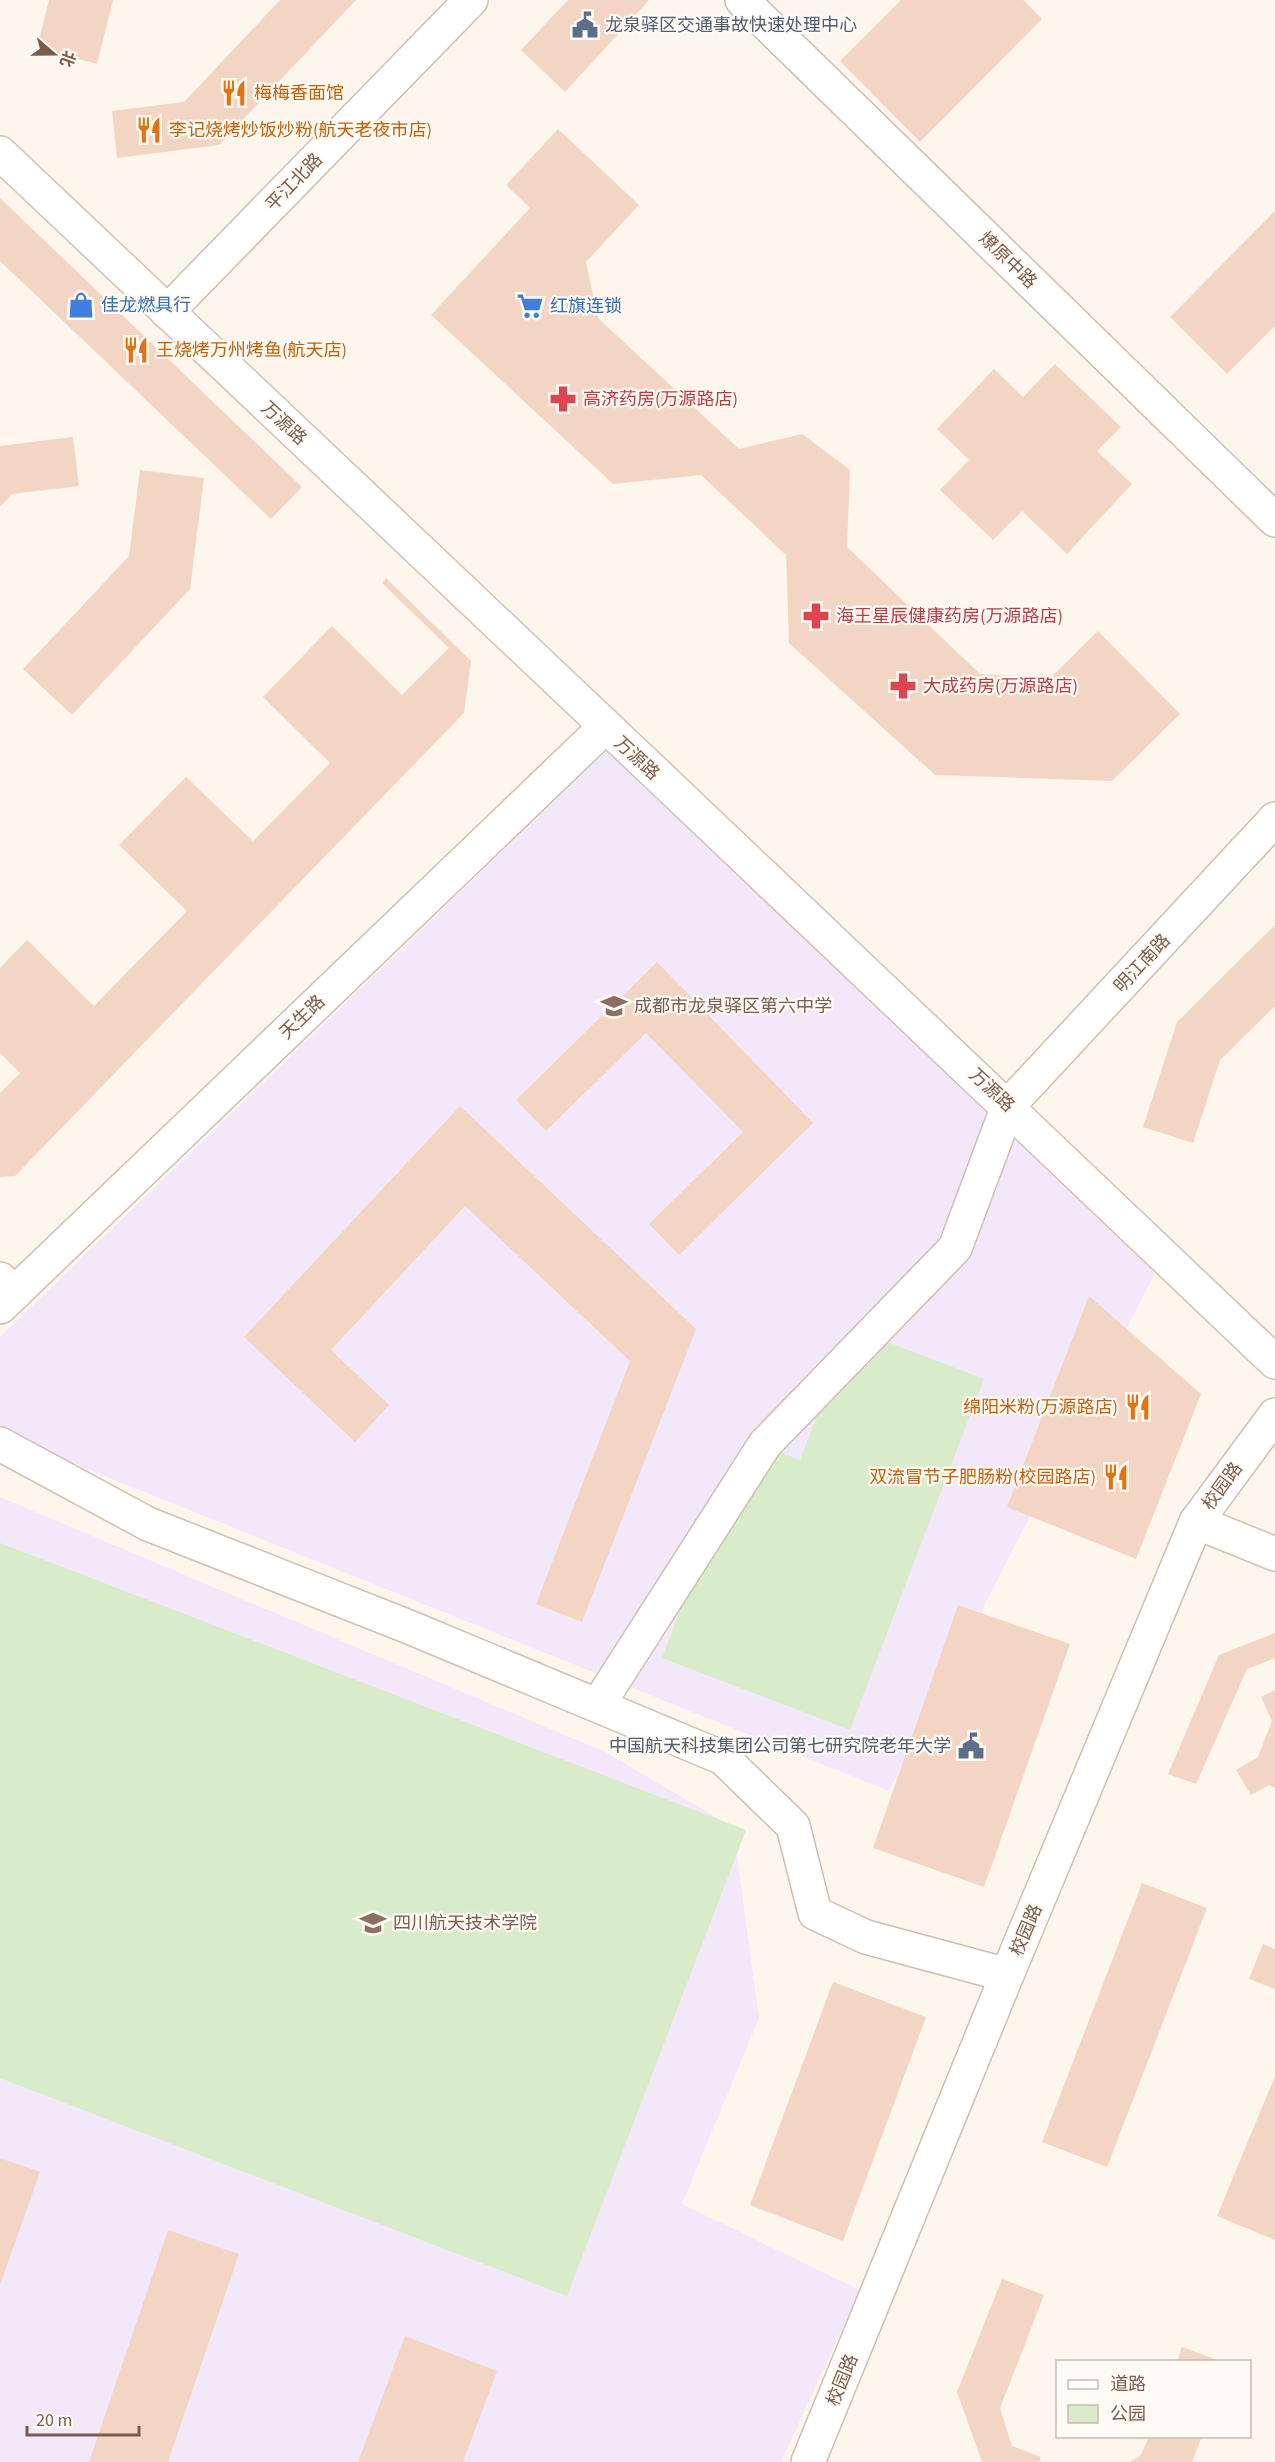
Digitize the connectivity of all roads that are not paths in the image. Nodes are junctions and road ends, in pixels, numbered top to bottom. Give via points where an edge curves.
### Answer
1 (471, 0) edge
2 (742, 0) edge
3 (0, 153) edge
4 (167, 312) junction
5 (1275, 520) edge
6 (605, 728) junction
7 (1275, 819) edge
8 (1008, 1106) junction
9 (5, 1293) edge
10 (1275, 1362) edge
11 (1275, 1415) edge
12 (0, 1444) edge
13 (1196, 1522) junction
14 (1275, 1554) edge
15 (597, 1705) junction
16 (1007, 1975) junction
17 (808, 2462) edge

1 - 4 street, 平江北路
2 - 5 street, 燎原中路
3 - 4 street, 万源路
4 - 6 street, 万源路
6 - 8 street, 万源路
6 - 9 street, 天生路
7 - 8 street, 明江南路
8 - 10 street, 万源路
8 - 15 street via 955,1248 765,1444
11 - 13 street, 校园路
12 - 15 street via 148,1524
13 - 14 street
13 - 16 street, 校园路
15 - 16 street via 723,1758 793,1826 815,1912 866,1938
16 - 17 street, 校园路

